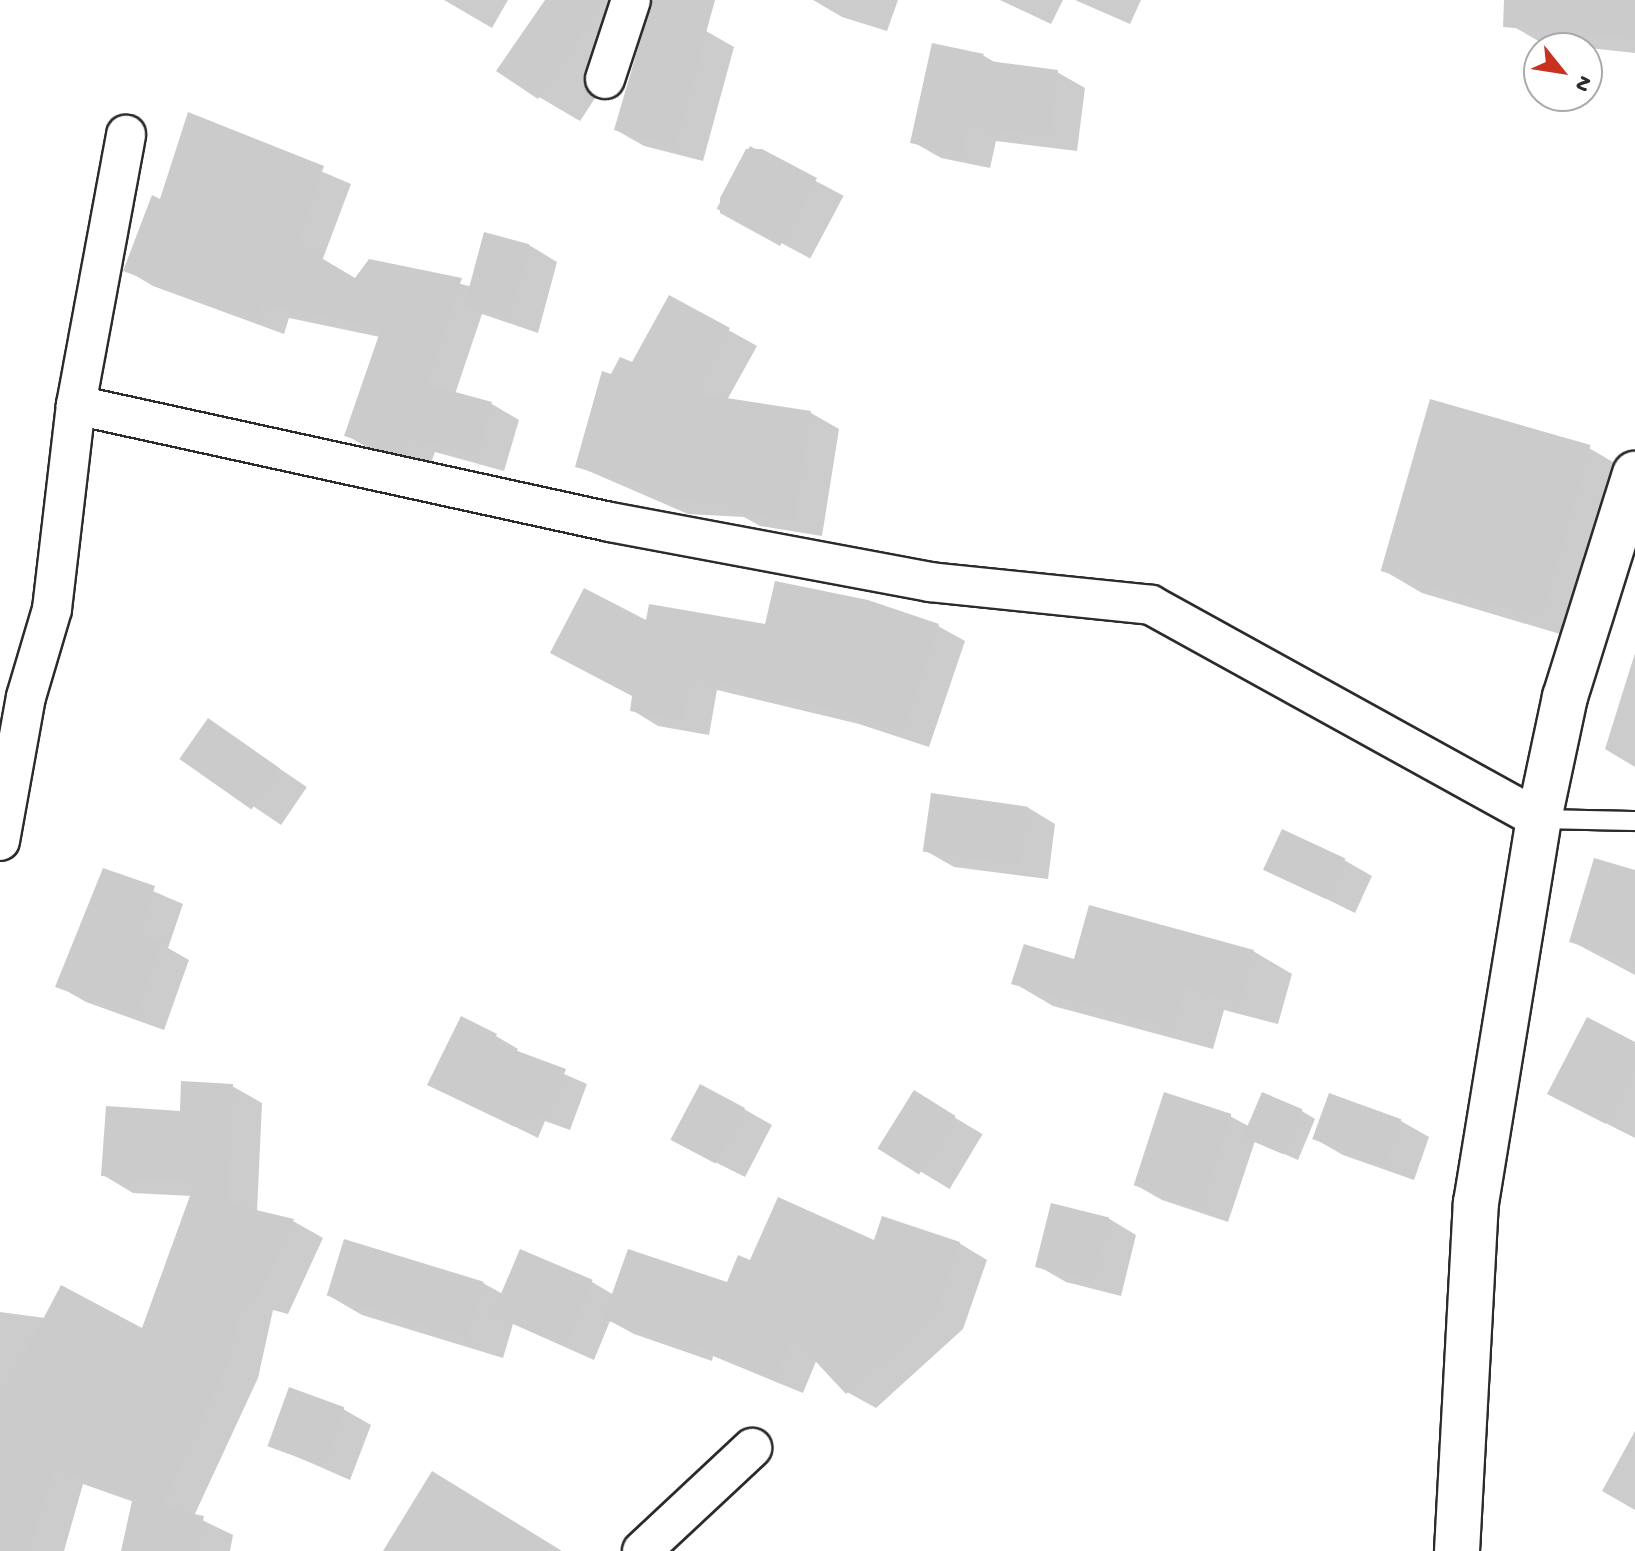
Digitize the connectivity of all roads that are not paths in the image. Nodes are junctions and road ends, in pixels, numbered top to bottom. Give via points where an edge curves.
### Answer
1 (631, 0) edge
2 (605, 79) dead end
3 (126, 135) dead end
4 (76, 405) junction
5 (1635, 474) edge
6 (1539, 819) junction
7 (1635, 821) edge
8 (0, 841) edge
9 (752, 1448) dead end
10 (642, 1551) edge
11 (1457, 1551) edge

1 - 2 street
3 - 4 street
4 - 6 street via 610,522 930,582 1151,605
4 - 8 street via 52,609 26,697
5 - 6 street via 1565,697
6 - 7 lane
6 - 11 street via 1476,1203
9 - 10 street

